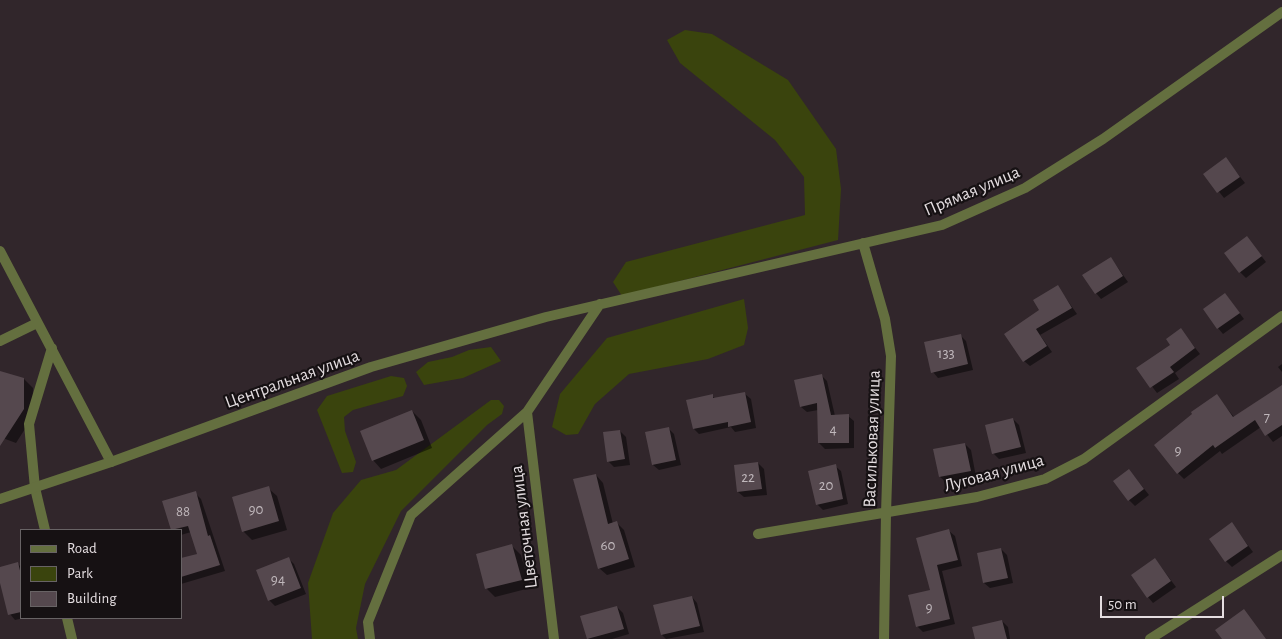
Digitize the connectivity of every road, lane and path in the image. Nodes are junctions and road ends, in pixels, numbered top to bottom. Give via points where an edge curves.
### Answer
1 (1282, 12) edge
2 (863, 243) junction
3 (0, 251) edge
4 (600, 304) junction
5 (1282, 316) edge
6 (37, 323) junction
7 (0, 341) edge
8 (52, 348) junction
9 (527, 412) junction
10 (112, 462) junction
11 (35, 488) junction
12 (0, 499) edge
13 (886, 513) junction
14 (46, 529) edge
15 (758, 534) dead end
16 (1282, 555) edge
17 (67, 619) edge
18 (72, 639) edge
19 (370, 639) edge
20 (554, 639) edge
21 (884, 639) edge
22 (1150, 639) edge

1 - 2 street, Прямая улица via 1103,139 1025,188 942,226
2 - 4 street, Прямая улица
2 - 13 street, Васильковая улица via 892,356
3 - 6 street
4 - 9 street
4 - 10 street, Центральная улица via 371,367
5 - 13 street, Луговая улица via 1084,459 1045,479 977,497
6 - 7 street
6 - 8 street
8 - 10 street
8 - 11 street via 29,424
9 - 19 street via 411,515 368,622
9 - 20 street, Цветочная улица
10 - 11 street, Центральная улица
11 - 12 street, Центральная улица
11 - 14 street
13 - 15 street, Луговая улица
13 - 21 street, Васильковая улица
16 - 22 street
17 - 18 street

